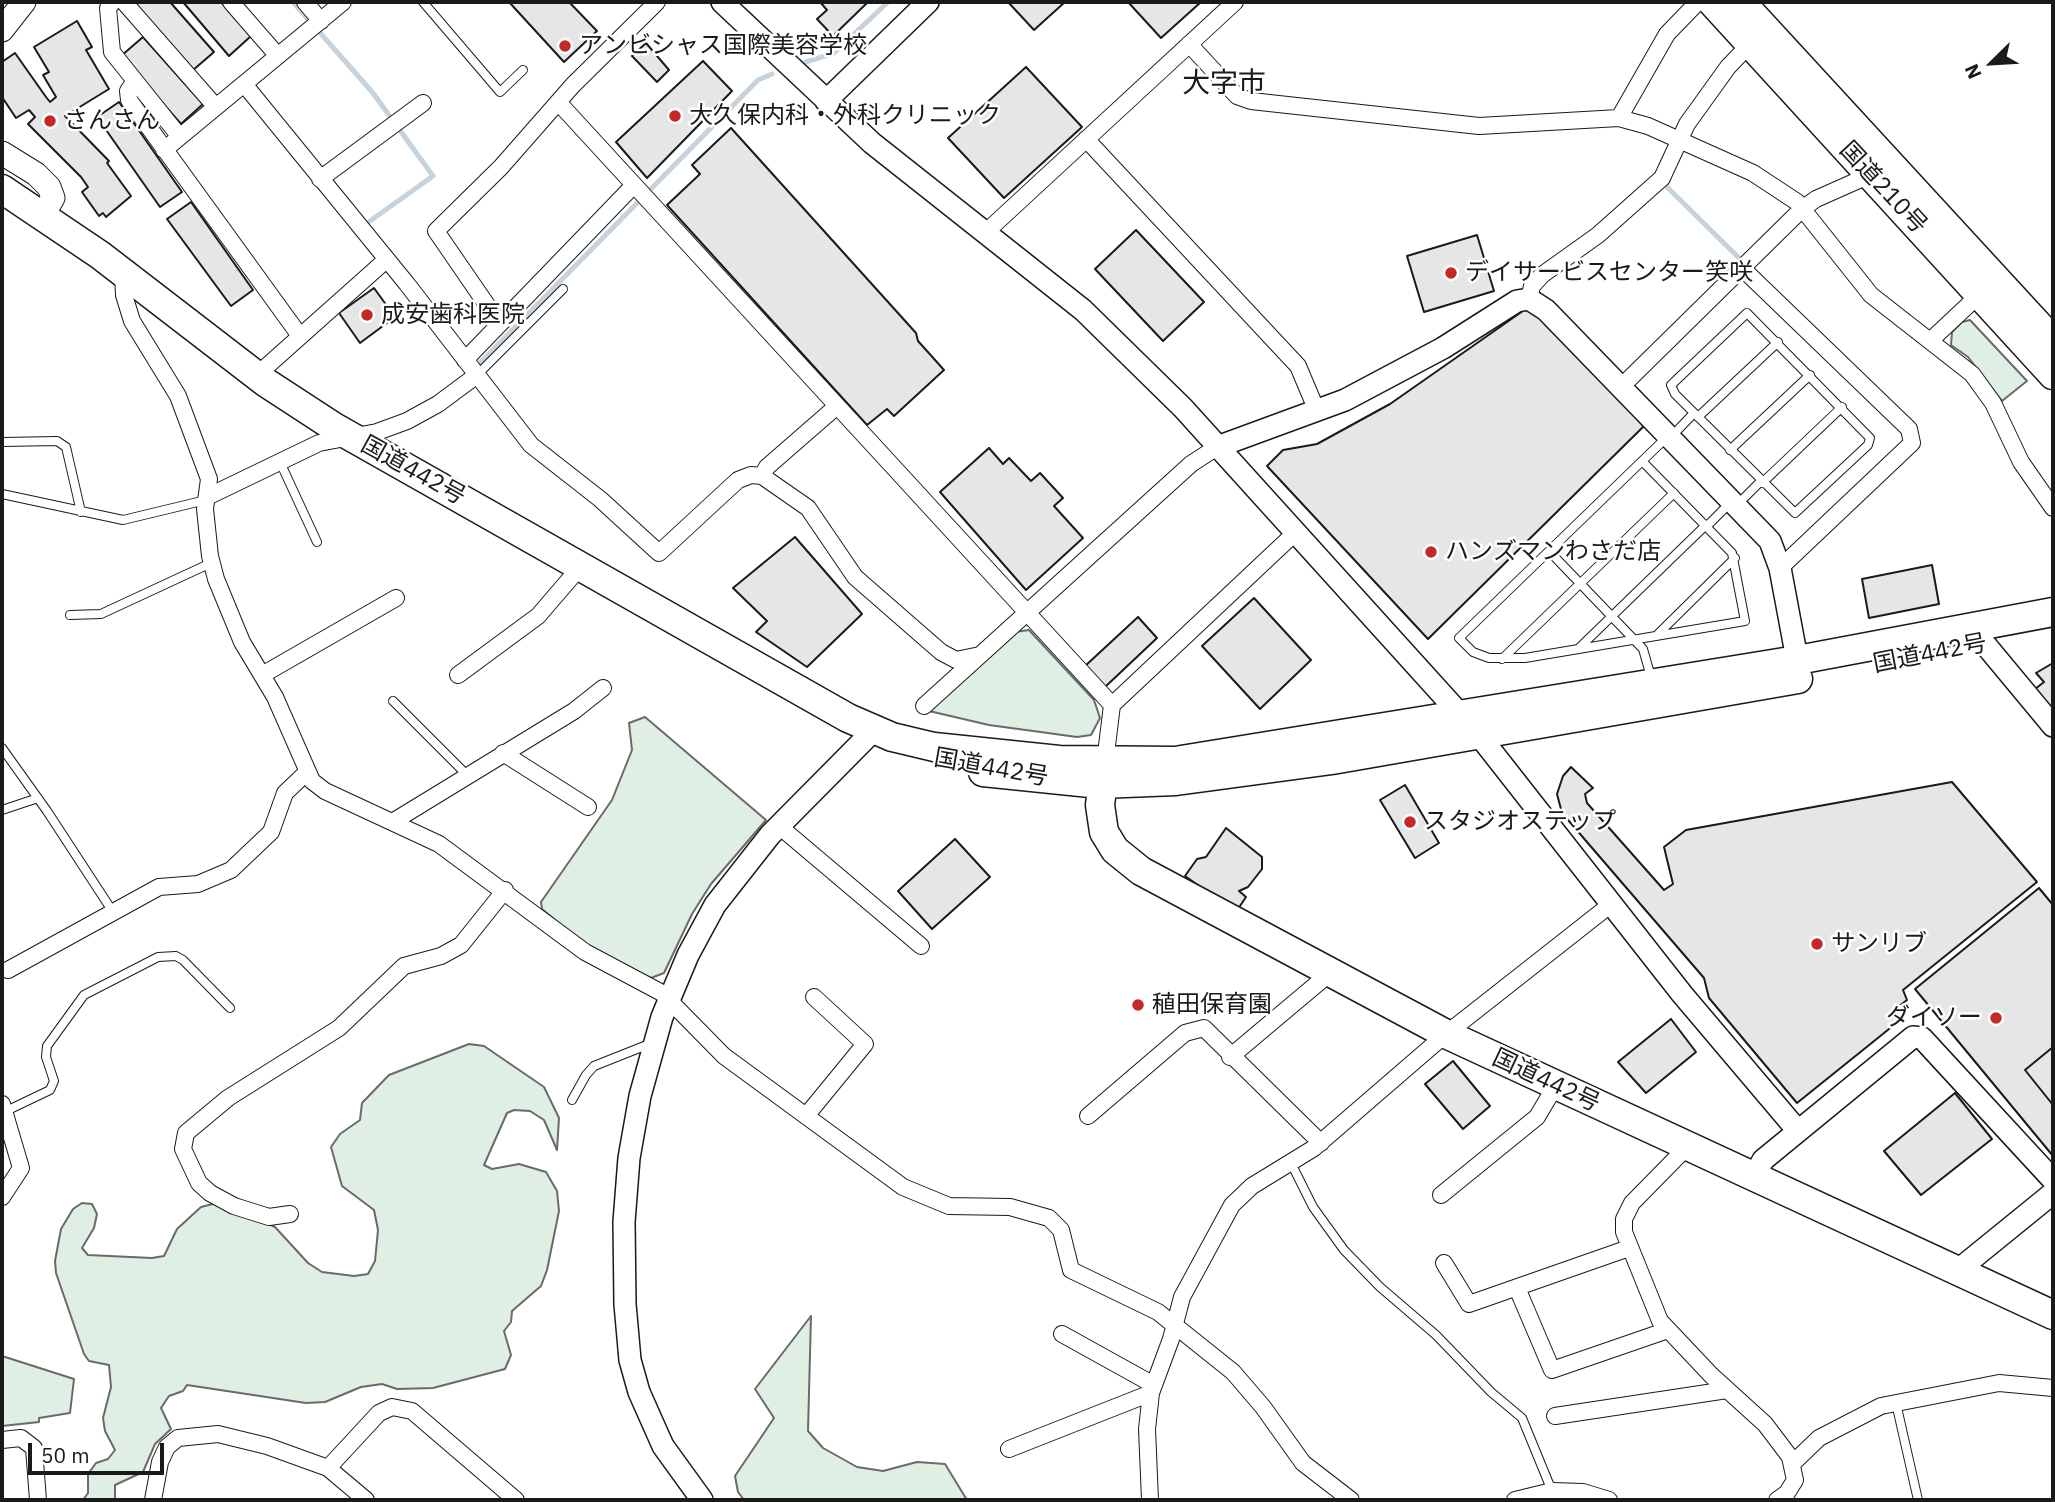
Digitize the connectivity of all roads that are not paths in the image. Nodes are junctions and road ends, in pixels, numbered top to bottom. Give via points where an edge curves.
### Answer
1 (23, 2) edge
2 (113, 2) edge
3 (124, 2) edge
4 (231, 2) edge
5 (305, 2) edge
6 (343, 2) edge
7 (423, 2) edge
8 (657, 2) edge
9 (722, 2) edge
10 (928, 2) edge
11 (1235, 2) edge
12 (1698, 2) edge
13 (1712, 2) edge
14 (1741, 2) edge
15 (321, 20) junction
16 (2, 30) edge
17 (1189, 44) junction
18 (1750, 44) junction
19 (278, 55) junction
20 (523, 70) dead end
21 (134, 82) junction
22 (244, 84) junction
23 (826, 101) junction
24 (558, 102) junction
25 (424, 103) dead end
26 (216, 107) junction
27 (1619, 118) junction
28 (180, 137) junction
29 (1086, 139) junction
30 (1679, 139) junction
31 (164, 150) junction
32 (2, 153) edge
33 (1870, 175) junction
34 (320, 179) junction
35 (634, 185) junction
36 (2, 189) edge
37 (1802, 209) junction
38 (43, 215) junction
39 (986, 232) junction
40 (386, 260) junction
41 (1743, 269) junction
42 (123, 272) junction
43 (563, 289) dead end
44 (1980, 294) junction
45 (1529, 299) junction
46 (500, 324) junction
47 (300, 336) junction
48 (1931, 340) junction
49 (2053, 341) edge
50 (1778, 342) junction
51 (465, 360) junction
52 (257, 375) junction
53 (477, 375) junction
54 (1810, 375) junction
55 (2053, 375) edge
56 (1621, 387) junction
57 (837, 406) junction
58 (1842, 407) junction
59 (1317, 411) junction
60 (1696, 415) junction
61 (1670, 436) junction
62 (352, 437) junction
63 (2, 442) edge
64 (1217, 447) junction
65 (1730, 450) junction
66 (279, 460) junction
67 (1642, 461) junction
68 (762, 476) junction
69 (1761, 482) junction
70 (1674, 493) junction
71 (2, 494) edge
72 (207, 498) junction
73 (1736, 502) junction
74 (2053, 508) edge
75 (81, 512) junction
76 (1706, 525) junction
77 (1295, 533) junction
78 (317, 542) dead end
79 (1549, 551) junction
80 (1735, 558) junction
81 (211, 563) junction
82 (581, 566) junction
83 (1780, 568) junction
84 (1580, 584) junction
85 (396, 598) dead end
86 (2053, 612) edge
87 (1027, 613) junction
88 (70, 615) dead end
89 (1611, 617) junction
90 (2053, 629) edge
91 (1657, 634) junction
92 (1634, 639) junction
93 (1984, 643) junction
94 (1578, 649) junction
95 (980, 655) junction
96 (1502, 659) junction
97 (1799, 669) junction
98 (262, 675) junction
99 (458, 675) dead end
100 (1652, 684) junction
101 (603, 688) dead end
102 (393, 701) dead end
103 (1112, 705) junction
104 (924, 706) dead end
105 (860, 725) junction
106 (1469, 725) junction
107 (2053, 726) edge
108 (2, 748) edge
109 (503, 753) junction
110 (307, 772) junction
111 (1103, 773) junction
112 (467, 775) junction
113 (38, 798) junction
114 (588, 807) dead end
115 (2, 810) edge
116 (394, 821) junction
117 (779, 826) junction
118 (505, 890) junction
119 (1610, 905) junction
120 (113, 912) junction
121 (921, 946) dead end
122 (8, 970) dead end
123 (1330, 973) junction
124 (814, 997) dead end
125 (670, 999) junction
126 (230, 1008) dead end
127 (1446, 1034) junction
128 (654, 1042) junction
129 (1230, 1057) junction
130 (1556, 1085) junction
131 (572, 1100) dead end
132 (3, 1108) edge
133 (806, 1116) junction
134 (1088, 1116) dead end
135 (1798, 1131) junction
136 (1321, 1143) junction
137 (1688, 1146) junction
138 (1292, 1163) junction
139 (1754, 1177) junction
140 (2053, 1180) edge
141 (2053, 1193) edge
142 (1441, 1195) dead end
143 (2, 1197) edge
144 (290, 1214) dead end
145 (1629, 1248) junction
146 (1444, 1263) dead end
147 (1956, 1271) junction
148 (1517, 1288) junction
149 (2053, 1315) edge
150 (1175, 1326) junction
151 (1668, 1331) junction
152 (1062, 1334) dead end
153 (2053, 1388) edge
154 (1152, 1389) junction
155 (1727, 1390) junction
156 (1895, 1403) junction
157 (1555, 1416) dead end
158 (2, 1440) edge
159 (1009, 1449) dead end
160 (1793, 1463) junction
161 (328, 1468) junction
162 (1552, 1491) junction
163 (1794, 1494) edge
164 (38, 1500) edge
165 (153, 1500) edge
166 (366, 1500) edge
167 (516, 1500) edge
168 (702, 1500) edge
169 (1150, 1500) edge
170 (1351, 1500) edge
171 (1516, 1500) edge
172 (1609, 1500) edge
173 (1777, 1500) edge
174 (1918, 1500) edge

1 - 16 main road
2 - 21 street via 108,8 111,48
3 - 26 street
4 - 19 street
5 - 15 street
6 - 15 street
7 - 20 lane via 499,92
8 - 24 street
9 - 23 street
10 - 23 street
11 - 17 street
12 - 27 street via 1667,34
13 - 18 highway, 国道210号
14 - 49 highway, 国道210号
15 - 19 street
17 - 27 street via 1237,96 1251,101 1479,126
17 - 29 street
18 - 30 street via 1728,66
18 - 33 highway, 国道210号
19 - 22 street
21 - 28 street
21 - 31 street via 129,100
22 - 26 street
22 - 34 street
23 - 39 street
24 - 35 street
24 - 46 street via 436,231
25 - 34 street
26 - 28 street
27 - 30 street
28 - 31 street
29 - 39 street
29 - 59 street via 1298,366
30 - 37 street via 1764,178
30 - 45 street via 1662,178 1598,235 1542,275 1532,286
31 - 47 street
32 - 38 main road via 50,187 53,198
33 - 37 street
33 - 44 highway, 国道210号
34 - 40 street
35 - 46 street
35 - 57 street
36 - 38 highway, 国道442号
37 - 41 street
37 - 48 street via 1871,295
38 - 42 highway, 国道442号
39 - 64 street via 1107,332
40 - 47 street
40 - 51 street
41 - 56 street
41 - 83 street via 1909,429 1912,443
42 - 52 highway, 国道442号
42 - 72 street via 132,321 172,383 193,432 209,479
43 - 53 lane
44 - 48 street
44 - 55 highway, 国道210号
45 - 56 street via 1546,310
45 - 59 street via 1517,301 1430,356
46 - 51 street
47 - 52 street
48 - 74 street via 1980,384 2021,462
50 - 54 lane
50 - 60 lane
50 - 60 lane via 1752,315 1743,314 1673,380 1672,390
51 - 53 street
52 - 62 highway, 国道442号
53 - 62 street via 414,418
53 - 68 street via 537,452 600,499 659,553 738,480
54 - 58 lane
54 - 65 lane
56 - 61 street
57 - 68 street
57 - 87 street
58 - 69 lane
58 - 69 lane via 1870,442 1802,509 1792,512
59 - 64 street
60 - 61 lane
60 - 65 lane
61 - 67 lane
61 - 73 street
62 - 66 street via 319,443
62 - 82 highway, 国道442号
63 - 75 lane via 57,441 66,447
64 - 77 street
64 - 87 street via 1191,464
65 - 69 lane
66 - 72 street
66 - 78 lane
67 - 70 lane
67 - 79 lane
68 - 95 street via 808,508 855,577 941,652 956,660
69 - 73 lane
70 - 76 lane
70 - 84 lane
71 - 75 lane
72 - 75 lane via 135,520
72 - 81 street
73 - 76 lane
73 - 83 street via 1770,541
76 - 80 lane
76 - 89 lane
77 - 103 street
77 - 106 street
79 - 84 lane
79 - 96 lane via 1459,638 1482,656
80 - 91 lane
80 - 91 lane via 1745,621
81 - 88 lane via 101,614
81 - 98 street via 242,642
82 - 99 street via 545,610
82 - 105 highway, 国道442号
83 - 97 street
84 - 89 lane
84 - 96 lane
85 - 98 street
86 - 97 highway, 国道442号
87 - 95 street
87 - 103 street
89 - 92 lane
89 - 94 lane
90 - 93 highway, 国道442号
91 - 92 lane
92 - 94 lane
92 - 100 lane via 1647,655
93 - 97 highway, 国道442号
93 - 107 street
94 - 96 lane
95 - 104 street
97 - 100 highway, 国道442号
97 - 106 highway, 国道442号
98 - 110 street
100 - 106 highway, 国道442号
101 - 109 street
102 - 112 lane
103 - 111 street
105 - 111 highway, 国道442号 via 934,747
105 - 117 street
106 - 111 highway, 国道442号
106 - 119 street
108 - 113 lane
109 - 112 street
109 - 114 street
110 - 116 street via 325,791
110 - 120 street via 285,793 271,832 231,870 198,884 166,885
111 - 123 highway, 国道442号 via 1104,832 1121,857
112 - 116 street
113 - 115 lane
113 - 120 lane
116 - 118 street via 450,850
117 - 121 street
117 - 125 street via 715,905
118 - 125 street via 585,952
118 - 144 street via 461,945 404,966 339,1028 228,1098 186,1133 183,1149 199,1183 210,1194 269,1216
119 - 127 street
119 - 135 street
120 - 122 street
123 - 127 highway, 国道442号
123 - 129 street
124 - 133 street via 865,1044
125 - 128 street
125 - 133 street via 724,1056
126 - 132 lane via 183,960 158,957 84,995 47,1046 54,1081 50,1090
127 - 130 highway, 国道442号
127 - 136 street
128 - 131 lane via 594,1066
128 - 168 street via 628,1169 624,1251 628,1345 639,1392 663,1446
129 - 134 street via 1208,1031 1192,1030
129 - 136 street
130 - 137 highway, 国道442号
130 - 142 street via 1537,1117
132 - 143 street via 21,1168
133 - 150 street via 916,1195 949,1206 1010,1207 1049,1218 1060,1230 1071,1270 1158,1312
135 - 139 street via 1763,1160
135 - 140 street via 1907,1041 1922,1038
136 - 138 street
137 - 139 highway, 国道442号
137 - 145 street via 1627,1210 1624,1232
138 - 150 street via 1252,1186 1232,1205 1182,1297
138 - 162 lane via 1338,1244 1522,1418
139 - 147 highway, 国道442号
141 - 147 street
145 - 148 street
145 - 151 street
146 - 148 street via 1469,1304
147 - 149 highway, 国道442号
148 - 151 street via 1552,1370
150 - 154 street
150 - 170 street via 1241,1380 1303,1463
151 - 155 street
152 - 154 street
153 - 156 street via 1999,1383
154 - 159 street
154 - 169 street via 1147,1429
155 - 157 street
155 - 160 street via 1765,1424
156 - 160 street via 1871,1409 1819,1438
156 - 174 lane
158 - 164 street via 22,1438 34,1448
160 - 163 street
161 - 165 street via 267,1446 218,1434 196,1434 178,1438 167,1447
161 - 166 street
161 - 167 street via 379,1413 392,1407 412,1411
162 - 171 street
162 - 172 street via 1583,1492
163 - 173 street

